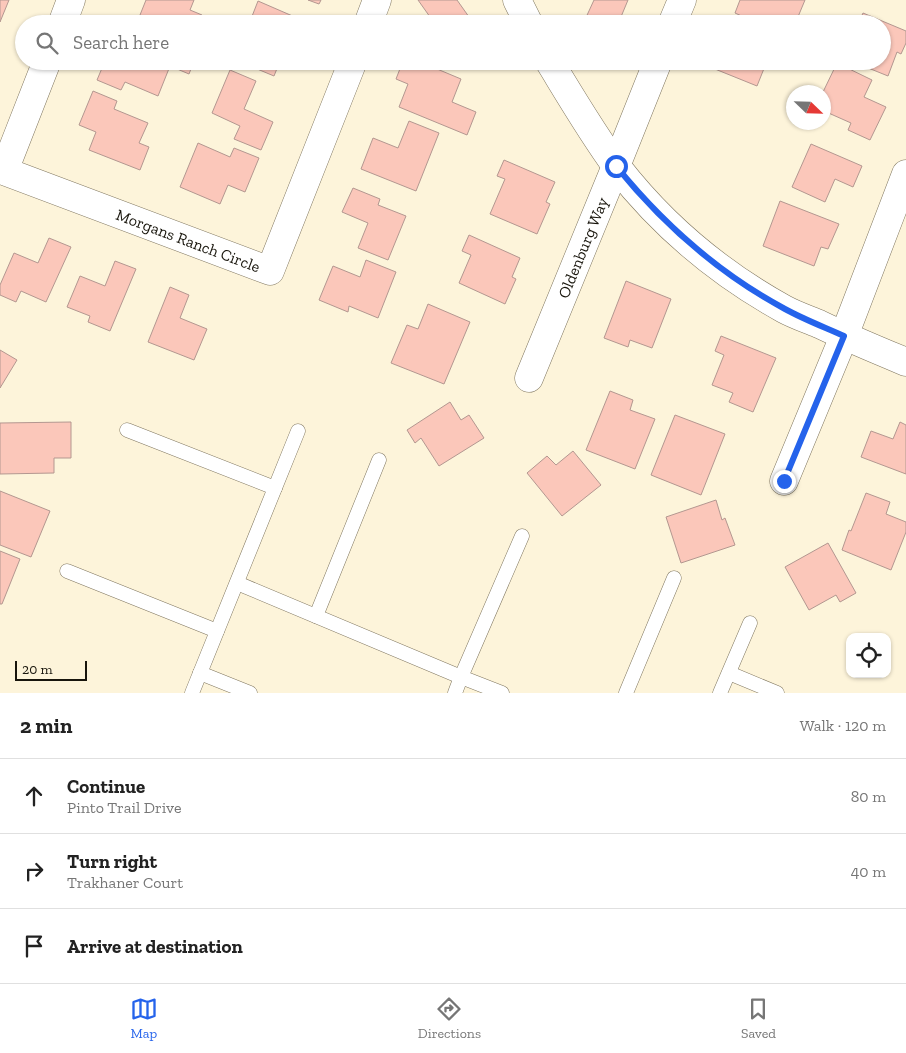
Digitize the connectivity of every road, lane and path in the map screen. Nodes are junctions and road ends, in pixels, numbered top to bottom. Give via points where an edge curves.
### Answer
1 (71, 0) edge
2 (378, 0) edge
3 (517, 0) edge
4 (682, 0) edge
5 (65, 15) edge
6 (372, 15) edge
7 (524, 15) edge
8 (676, 15) edge
9 (43, 70) edge
10 (349, 70) edge
11 (554, 70) edge
12 (654, 70) edge
13 (616, 166) junction
14 (906, 174) edge
15 (844, 336) junction
16 (906, 362) edge
17 (529, 378) dead end
18 (127, 430) dead end
19 (298, 430) dead end
20 (379, 460) dead end
21 (784, 481) dead end
22 (275, 488) junction
23 (522, 536) dead end
24 (68, 571) dead end
25 (674, 578) dead end
26 (237, 583) junction
27 (316, 616) junction
28 (750, 623) dead end
29 (217, 631) junction
30 (200, 673) junction
31 (729, 673) junction
32 (461, 676) junction
33 (192, 693) edge
34 (250, 693) edge
35 (454, 693) edge
36 (502, 693) edge
37 (626, 693) edge
38 (720, 693) edge
39 (777, 693) edge

1 - 5 street
2 - 6 street
3 - 7 street
4 - 8 street
9 - 10 street, Morgans Ranch Circle via 4,171 270,271
11 - 13 street
12 - 13 street, Oldenburg Way
13 - 15 street via 663,218 717,266 786,309
13 - 17 street, Oldenburg Way
14 - 15 street
15 - 16 street
15 - 21 street
18 - 22 lane
19 - 22 lane
20 - 27 lane
22 - 26 lane
23 - 32 lane
24 - 29 lane
25 - 37 lane
26 - 27 lane
26 - 29 lane
27 - 32 lane
28 - 31 lane
29 - 30 lane
30 - 33 lane
30 - 34 lane
31 - 38 lane
31 - 39 lane
32 - 35 lane
32 - 36 lane

